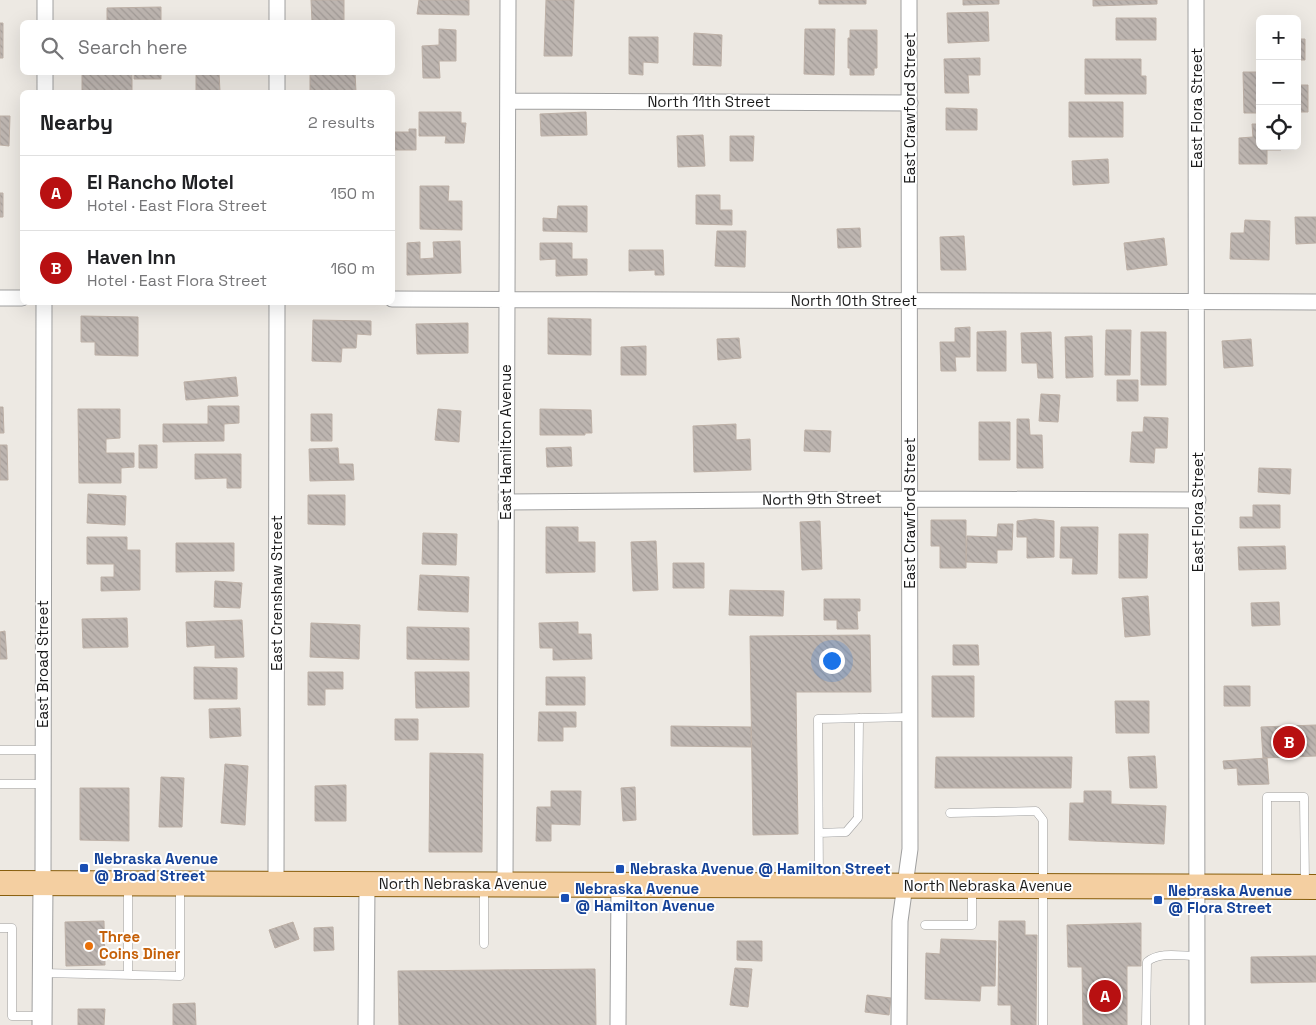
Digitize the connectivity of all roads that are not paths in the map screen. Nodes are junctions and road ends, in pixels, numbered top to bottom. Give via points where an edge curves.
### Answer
1 (45, 0) edge
2 (277, 0) edge
3 (508, 0) edge
4 (909, 0) edge
5 (1196, 0) edge
6 (45, 20) edge
7 (277, 20) edge
8 (45, 75) edge
9 (277, 75) edge
10 (45, 90) edge
11 (277, 90) edge
12 (508, 100) junction
13 (910, 103) junction
14 (0, 298) edge
15 (20, 298) edge
16 (395, 299) edge
17 (506, 300) junction
18 (910, 302) junction
19 (1197, 302) junction
20 (1316, 302) edge
21 (44, 305) edge
22 (277, 305) edge
23 (910, 499) junction
24 (1198, 500) junction
25 (506, 502) junction
26 (910, 717) junction
27 (859, 718) junction
28 (0, 750) edge
29 (43, 750) junction
30 (0, 784) edge
31 (43, 784) junction
32 (950, 813) dead end
33 (819, 833) junction
34 (0, 883) edge
35 (43, 883) junction
36 (128, 883) junction
37 (180, 883) junction
38 (276, 884) junction
39 (367, 884) junction
40 (494, 884) junction
41 (619, 884) junction
42 (819, 886) junction
43 (906, 886) junction
44 (972, 886) junction
45 (1042, 886) junction
46 (1196, 886) junction
47 (1267, 886) junction
48 (1310, 887) edge
49 (925, 925) dead end
50 (0, 928) edge
51 (484, 944) dead end
52 (1196, 956) junction
53 (42, 973) junction
54 (128, 975) junction
55 (42, 1021) edge
56 (366, 1025) edge
57 (618, 1025) edge
58 (899, 1025) edge
59 (1043, 1025) edge
60 (1146, 1025) edge
61 (1197, 1025) edge

1 - 6 street
2 - 7 street
3 - 12 street, East Hamilton Avenue
4 - 13 street, East Crawford Street
5 - 19 street, East Flora Street
8 - 10 street
9 - 11 street
12 - 13 street, North 11th Street
12 - 17 street, East Hamilton Avenue
13 - 18 street, East Crawford Street
14 - 15 street
16 - 17 street, North 10th Street
17 - 18 street, North 10th Street
17 - 25 street, East Hamilton Avenue
18 - 19 street, North 10th Street
18 - 23 street, East Crawford Street
19 - 20 street, North 10th Street
19 - 24 street, East Flora Street
21 - 29 street, East Broad Street
22 - 38 street, East Crenshaw Street
23 - 24 street, North 9th Street
23 - 25 street, North 9th Street
23 - 26 street, East Crawford Street
24 - 46 street, East Flora Street
25 - 40 street, East Hamilton Avenue
26 - 27 lane
26 - 43 street, East Crawford Street via 910,849
27 - 33 lane via 858,818 846,832
27 - 33 lane via 818,719
28 - 29 lane
29 - 31 street, East Broad Street
30 - 31 lane
31 - 35 street, East Broad Street
32 - 45 lane via 1036,811 1043,820
33 - 42 lane
34 - 35 main road, North Nebraska Avenue
35 - 36 main road, North Nebraska Avenue
35 - 53 street, East Broad Street
36 - 37 main road, North Nebraska Avenue
36 - 54 lane
37 - 38 main road, North Nebraska Avenue
37 - 54 lane via 180,976
38 - 39 main road, North Nebraska Avenue
39 - 40 main road, North Nebraska Avenue
39 - 56 street
40 - 41 main road, North Nebraska Avenue
40 - 51 lane
41 - 42 main road, North Nebraska Avenue
41 - 57 street
42 - 43 main road, North Nebraska Avenue
43 - 44 main road, North Nebraska Avenue
43 - 58 street, East Crawford Street via 900,922
44 - 45 main road, North Nebraska Avenue
44 - 49 lane via 972,925
45 - 46 main road, North Nebraska Avenue
45 - 59 lane
46 - 47 main road, North Nebraska Avenue
46 - 52 street, East Flora Street
47 - 48 main road, North Nebraska Avenue
47 - 48 lane via 1267,797 1304,797
50 - 55 lane via 12,928 12,1016
52 - 60 lane via 1161,956 1147,962
52 - 61 street, East Flora Street
53 - 54 lane
53 - 55 street, East Broad Street

